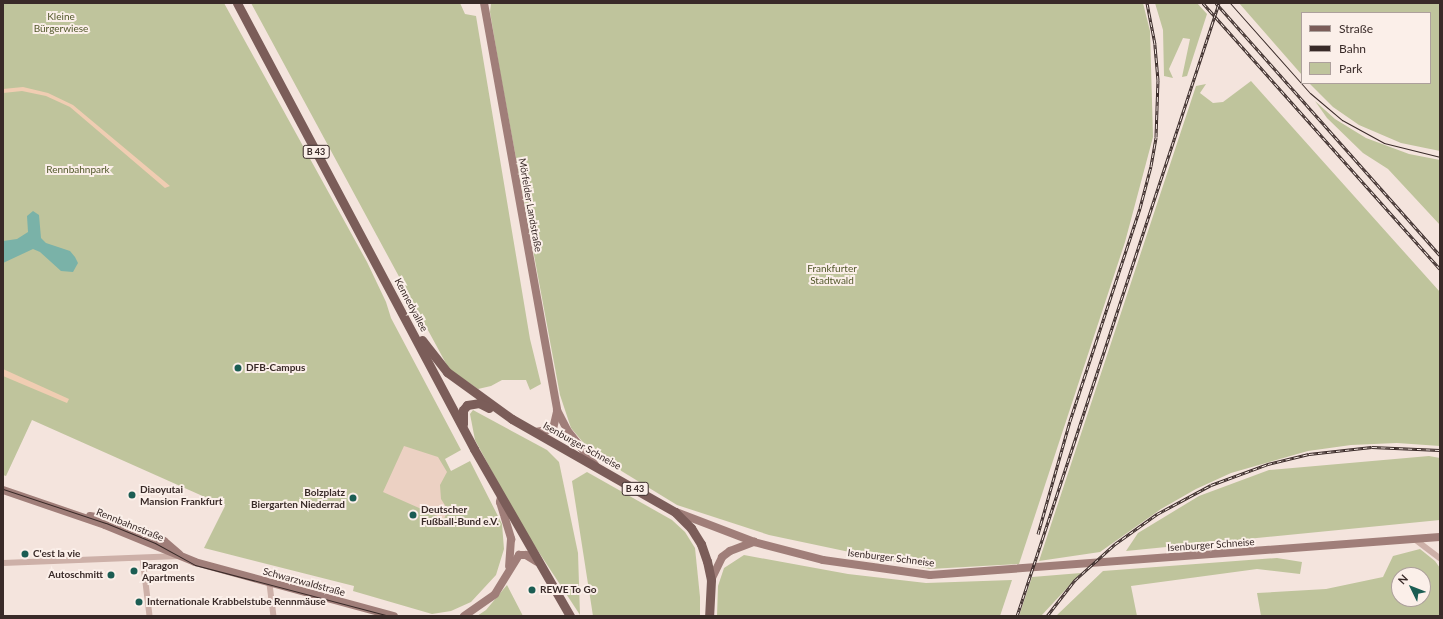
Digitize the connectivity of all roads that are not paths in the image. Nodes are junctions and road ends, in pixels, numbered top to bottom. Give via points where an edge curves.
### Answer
1 (237, 3) edge
2 (484, 3) edge
3 (409, 324) junction
4 (557, 410) junction
5 (518, 422) junction
6 (463, 430) junction
7 (533, 432) junction
8 (595, 465) junction
9 (3, 490) edge
10 (501, 497) junction
11 (675, 512) junction
12 (1440, 537) edge
13 (1416, 540) junction
14 (754, 542) junction
15 (182, 557) junction
16 (143, 558) junction
17 (1440, 558) edge
18 (537, 562) junction
19 (3, 563) edge
20 (209, 566) joint
21 (508, 571) junction
22 (711, 580) junction
23 (270, 584) junction
24 (569, 615) edge
25 (150, 616) edge
26 (274, 616) edge
27 (392, 616) edge
28 (464, 616) edge
29 (709, 616) edge

1 - 3 main road, Kennedyallee / B 43
2 - 4 main road, Mörfelder Landstraße
3 - 5 main road, Isenburger Schneise / B 43 via 447,372
3 - 6 main road, Kennedyallee / B 43
4 - 7 main road, Mörfelder Landstraße via 553,429 544,433
4 - 8 main road, Mörfelder Landstraße via 565,428
5 - 6 main road via 474,402 463,410
5 - 7 main road, Isenburger Schneise / B 43
6 - 10 main road, Kennedyallee / B 43
7 - 8 main road, Isenburger Schneise / B 43
8 - 11 main road, Isenburger Schneise / B 43
9 - 15 main road, Rennbahnstraße
10 - 18 main road, Kennedyallee / B 43
10 - 21 main road via 500,502 507,517 511,539
11 - 14 main road, Isenburger Schneise
11 - 22 main road, B 43 via 691,528 701,544
12 - 13 main road, Isenburger Schneise
13 - 14 main road, Isenburger Schneise via 930,575 823,560
13 - 17 street
14 - 22 main road via 730,551 722,557
15 - 16 street
15 - 20 main road, Rennbahnstraße
16 - 19 street
16 - 25 street
18 - 21 main road via 520,554
18 - 24 main road, Kennedyallee / B 43
20 - 23 main road, Schwarzwaldstraße
21 - 28 main road via 495,594
22 - 29 main road, B 43
23 - 26 street
23 - 27 main road, Schwarzwaldstraße

